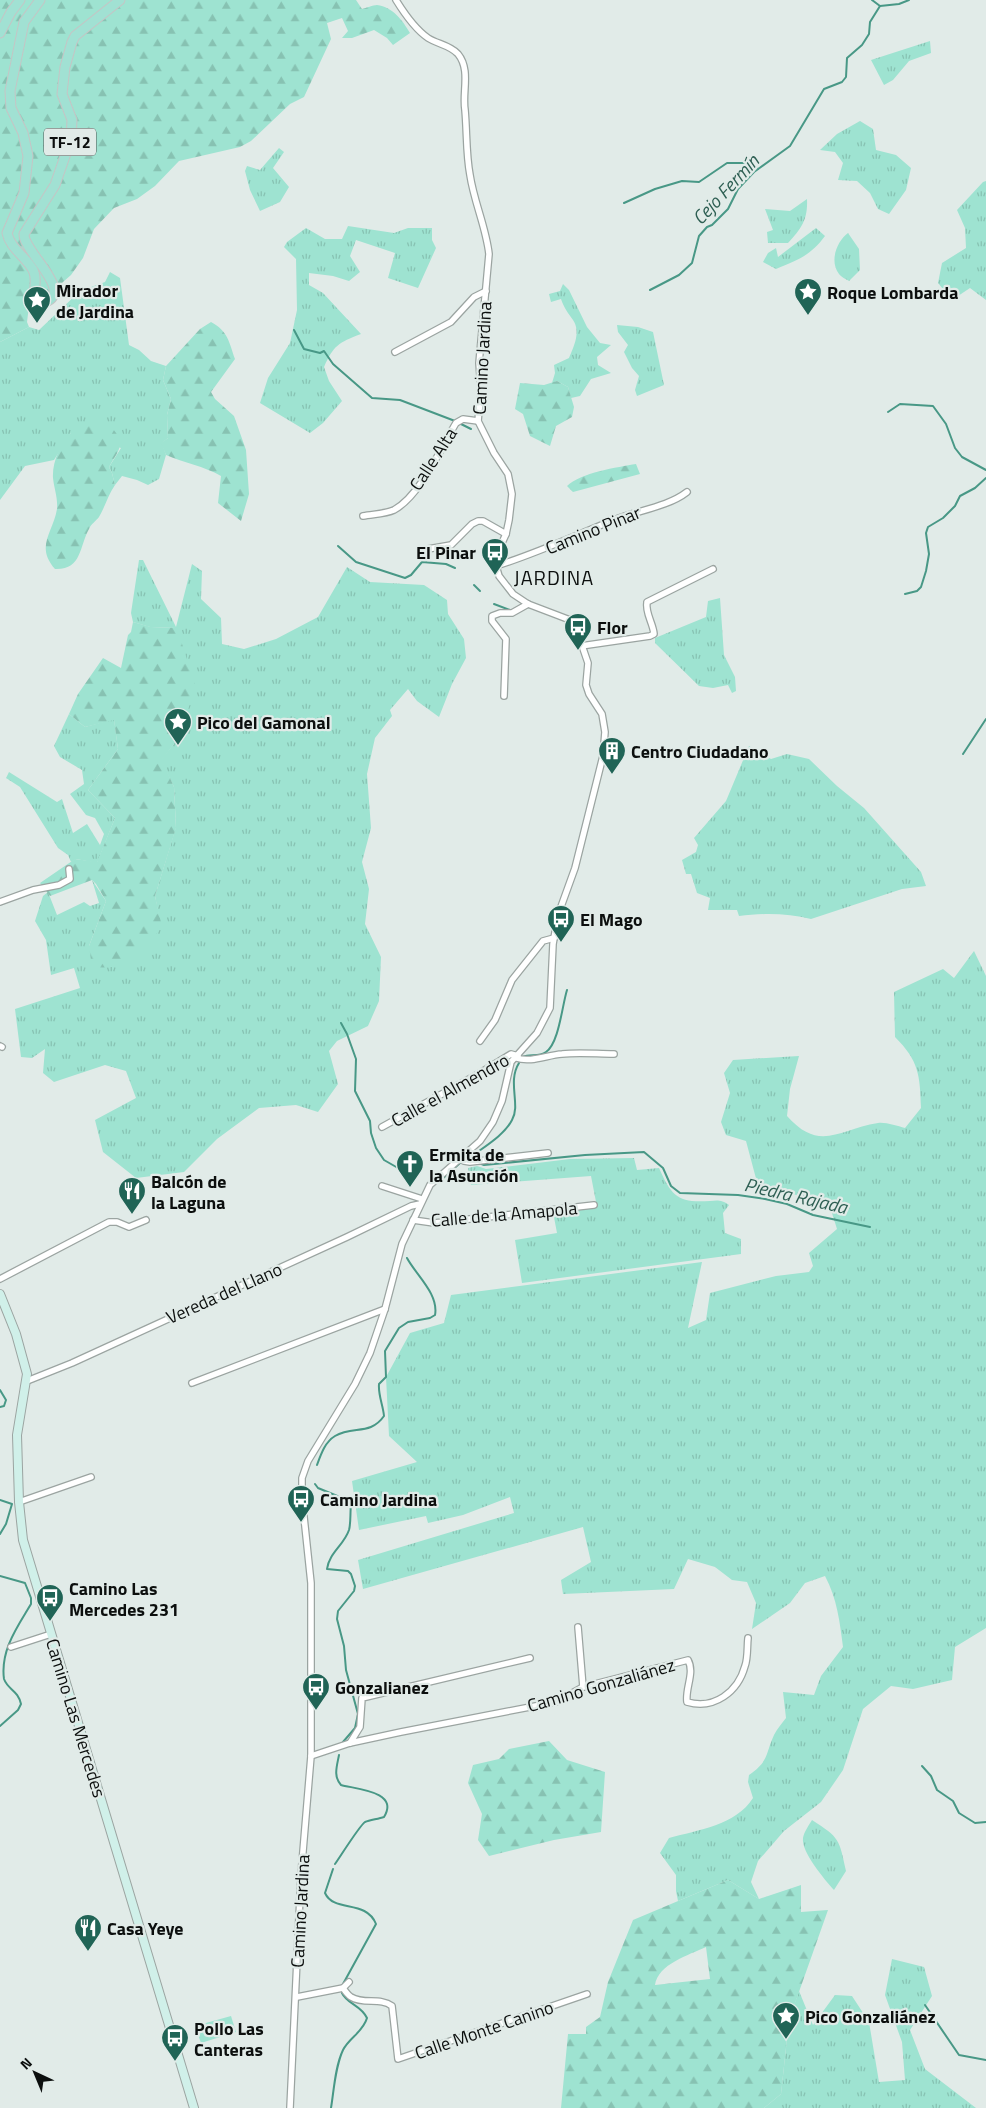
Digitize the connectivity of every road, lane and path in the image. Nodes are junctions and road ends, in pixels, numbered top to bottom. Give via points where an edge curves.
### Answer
1 (20, 0) edge
2 (40, 0) edge
3 (120, 0) edge
4 (396, 0) edge
5 (0, 33) edge
6 (486, 291) junction
7 (395, 352) dead end
8 (478, 421) junction
9 (687, 492) dead end
10 (363, 516) dead end
11 (506, 534) junction
12 (422, 550) dead end
13 (496, 566) junction
14 (713, 569) dead end
15 (528, 604) junction
16 (581, 646) junction
17 (504, 696) dead end
18 (69, 869) dead end
19 (0, 902) edge
20 (554, 938) junction
21 (480, 1041) dead end
22 (614, 1054) dead end
23 (517, 1057) junction
24 (382, 1127) dead end
25 (548, 1153) dead end
26 (461, 1157) junction
27 (382, 1186) dead end
28 (422, 1202) junction
29 (594, 1205) dead end
30 (146, 1220) dead end
31 (414, 1220) junction
32 (0, 1279) edge
33 (0, 1294) edge
34 (385, 1309) junction
35 (27, 1381) junction
36 (192, 1384) dead end
37 (91, 1477) dead end
38 (19, 1502) junction
39 (578, 1627) dead end
40 (51, 1634) junction
41 (748, 1638) dead end
42 (12, 1648) dead end
43 (530, 1658) dead end
44 (583, 1687) junction
45 (350, 1743) junction
46 (311, 1756) junction
47 (349, 1982) dead end
48 (342, 1988) junction
49 (587, 1994) dead end
50 (297, 1997) junction
51 (194, 2108) edge
52 (290, 2108) edge

1 - 5 main road
2 - 3 main road, TF-12 via 24,22 10,91 11,108 24,133 28,156 24,193 7,233 33,270 35,299 44,303 54,294 54,284 24,238 55,185 71,139 72,120 62,94 65,66 75,36
4 - 6 street, Camino Jardina via 423,34 448,46 458,55 466,72 464,102 470,174 488,240
6 - 7 street via 474,297 451,322
6 - 8 street, Camino Jardina via 479,363
8 - 10 street, Calle Alta via 463,419 456,423 419,485 401,505 391,511
8 - 11 street, Camino Jardina via 508,474 512,494
9 - 13 street, Camino Pinar via 678,499
11 - 12 street via 483,521 472,524 451,545
11 - 13 street, Camino Jardina via 496,556
13 - 15 street, Camino Jardina via 499,576 514,594
14 - 16 street via 646,602 654,634
15 - 16 street, Camino Jardina via 570,620
15 - 17 street via 512,613 500,612 492,616 506,639
16 - 20 street, Camino Jardina via 588,663 586,685 602,714 605,740 582,842 558,915
18 - 19 street via 70,879 64,883
20 - 21 street via 543,941 512,980 494,1020
20 - 23 street, Camino Jardina via 550,1008 537,1033
22 - 23 street, Calle el Almendro via 562,1054 521,1060
23 - 24 street, Calle el Almendro via 511,1054
23 - 26 street, Camino Jardina via 511,1062 502,1101 493,1122 480,1141
25 - 26 street via 470,1162
26 - 28 street, Camino Jardina via 433,1181
27 - 28 street
28 - 31 street, Camino Jardina
28 - 35 street, Vereda del Llano
29 - 31 street, Calle de la Amapola via 434,1223
30 - 32 street via 129,1228 109,1222
31 - 34 street, Camino Jardina via 402,1244
33 - 35 main road, Camino Las Mercedes via 16,1334
34 - 36 street
34 - 46 street, Camino Jardina via 355,1384 325,1430 302,1478 311,1583
35 - 38 main road, Camino Las Mercedes via 17,1435
37 - 38 street
38 - 40 main road, Camino Las Mercedes via 23,1540
39 - 44 street
40 - 42 street
40 - 51 main road, Camino Las Mercedes
41 - 44 street, Camino Gonzaliánez via 745,1667 727,1696 720,1700 687,1702 692,1668 688,1660
43 - 45 street via 362,1698 360,1727
44 - 45 street, Camino Gonzaliánez via 556,1702
45 - 46 street, Camino Gonzaliánez
46 - 50 street, Camino Jardina via 301,1875
47 - 48 street
48 - 49 street, Calle Monte Canino via 352,1998 386,2002 392,2006 398,2059
48 - 50 street
50 - 52 street, Camino Jardina

